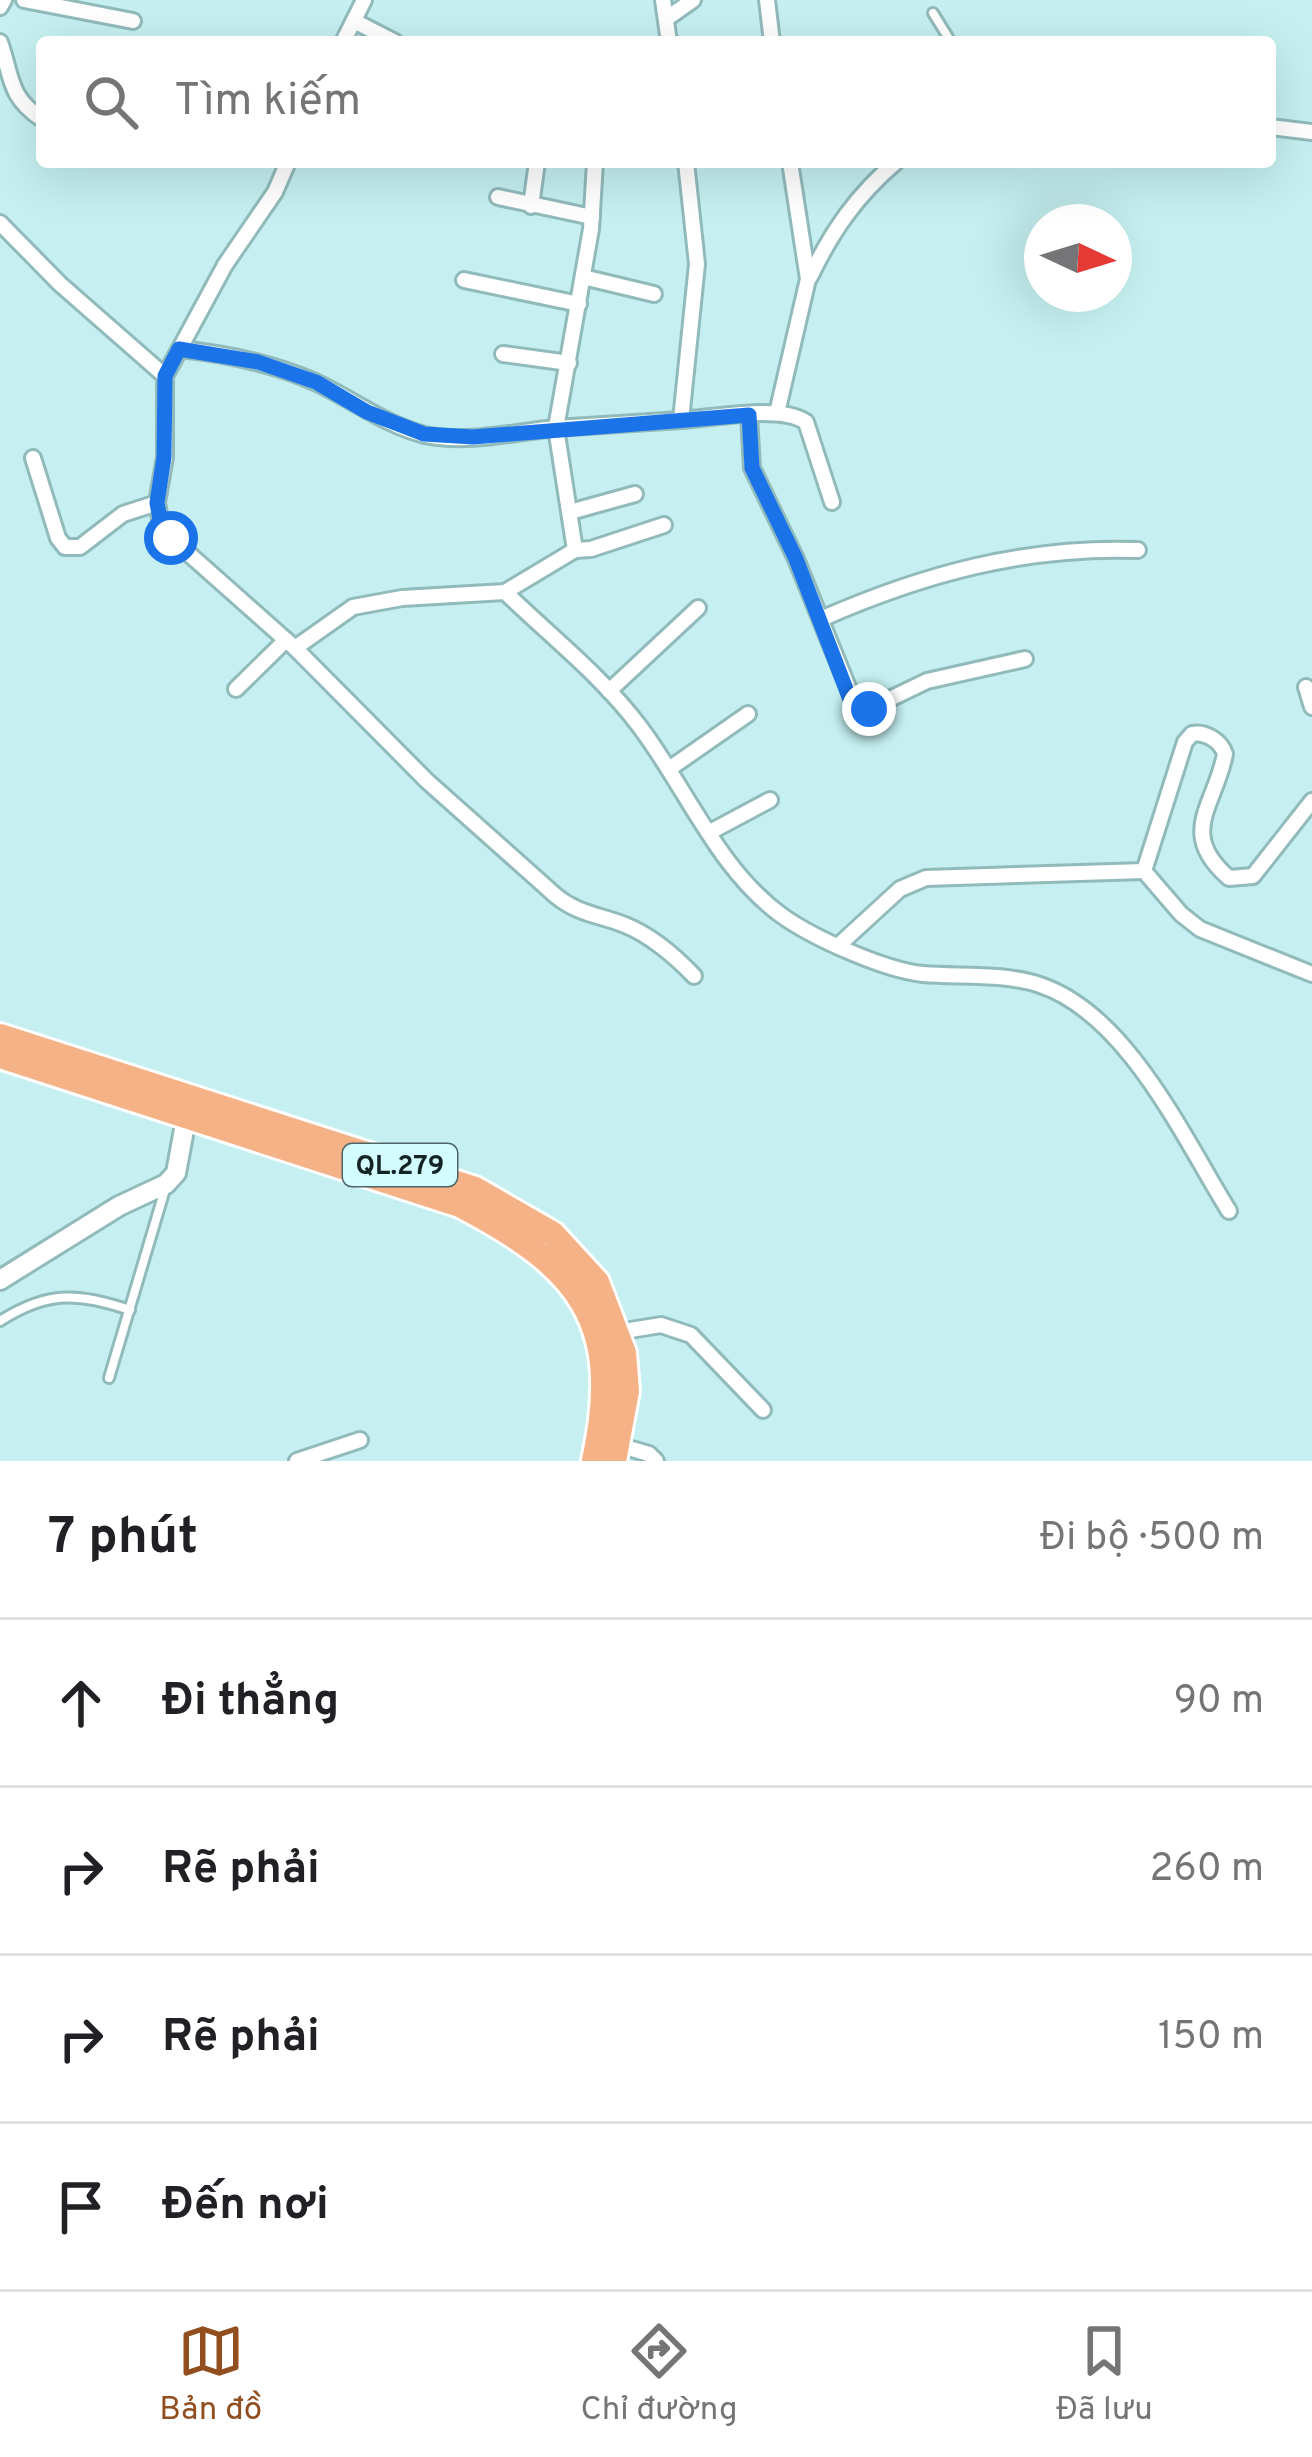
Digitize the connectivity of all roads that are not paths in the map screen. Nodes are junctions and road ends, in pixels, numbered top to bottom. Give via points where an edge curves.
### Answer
1 (24, 0) edge
2 (364, 0) edge
3 (663, 0) edge
4 (693, 0) edge
5 (766, 0) edge
6 (933, 13) dead end
7 (666, 19) junction
8 (354, 21) junction
9 (133, 22) dead end
10 (347, 36) edge
11 (383, 36) edge
12 (668, 36) edge
13 (771, 36) edge
14 (947, 36) edge
15 (0, 42) edge
16 (36, 115) edge
17 (1276, 128) edge
18 (1312, 131) edge
19 (286, 168) edge
20 (536, 168) edge
21 (595, 168) edge
22 (687, 168) edge
23 (791, 168) edge
24 (890, 168) edge
25 (498, 197) dead end
26 (531, 206) junction
27 (592, 217) junction
28 (0, 224) edge
29 (583, 278) junction
30 (808, 279) junction
31 (464, 280) dead end
32 (654, 294) dead end
33 (579, 304) junction
34 (179, 349) junction
35 (503, 354) dead end
36 (569, 363) junction
37 (165, 376) junction
38 (777, 413) junction
39 (749, 415) junction
40 (681, 420) junction
41 (556, 428) junction
42 (33, 458) dead end
43 (634, 494) dead end
44 (832, 502) dead end
45 (157, 503) junction
46 (570, 512) junction
47 (664, 525) dead end
48 (574, 550) junction
49 (1138, 550) dead end
50 (505, 592) junction
51 (698, 608) dead end
52 (821, 619) junction
53 (290, 644) junction
54 (1025, 659) dead end
55 (1306, 687) dead end
56 (236, 689) dead end
57 (609, 691) junction
58 (1312, 706) edge
59 (748, 714) dead end
60 (669, 769) junction
61 (770, 800) dead end
62 (1312, 801) edge
63 (710, 832) junction
64 (1144, 871) junction
65 (840, 944) junction
66 (1312, 974) edge
67 (694, 976) dead end
68 (0, 1036) edge
69 (0, 1056) edge
70 (188, 1107) junction
71 (166, 1184) junction
72 (1229, 1211) dead end
73 (0, 1280) edge
74 (130, 1310) junction
75 (0, 1321) edge
76 (618, 1332) junction
77 (109, 1378) dead end
78 (763, 1410) dead end
79 (360, 1440) dead end
80 (606, 1451) edge
81 (327, 1456) edge
82 (297, 1461) edge
83 (656, 1461) edge

1 - 9 street
2 - 8 street
3 - 7 street
4 - 7 street
5 - 13 street
6 - 14 lane
7 - 12 street
8 - 10 street
8 - 11 street
15 - 16 street via 13,90
17 - 18 street
19 - 34 street
20 - 26 street
21 - 27 street
22 - 40 street via 698,264
23 - 30 street
24 - 30 street via 851,206
25 - 26 street
26 - 27 street
27 - 29 street
28 - 37 street
29 - 32 street
29 - 33 street
30 - 38 street
31 - 33 street
33 - 36 street
34 - 37 street
34 - 41 street via 316,382 424,434
35 - 36 street
36 - 41 street
37 - 45 street
38 - 39 street
38 - 44 street via 806,422
39 - 40 street
39 - 52 street via 752,468
40 - 41 street
41 - 46 street
42 - 45 street via 65,547 80,547 123,514
43 - 46 street
45 - 53 street via 171,538
46 - 48 street
47 - 48 street
48 - 50 street
49 - 52 street via 1059,550 914,580
50 - 53 street via 353,607
50 - 57 street
51 - 57 street
52 - 54 street via 851,702 862,710 927,681
53 - 56 street
53 - 67 street via 556,896 627,925
55 - 58 street
57 - 60 street
59 - 60 street
60 - 63 street
61 - 63 street
62 - 64 street via 1253,876 1229,878 1200,834 1224,749 1192,734
63 - 65 street via 782,916
64 - 65 street via 926,878 899,890
64 - 66 street via 1200,929
65 - 72 street via 905,971 1023,981 1060,995 1128,1049
68 - 70 highway, QL.279
69 - 70 highway, QL.279
70 - 71 street via 176,1172
70 - 76 highway, QL.279 via 476,1189 553,1234 598,1282
70 - 80 highway, QL.279 via 460,1205 561,1270 600,1337
71 - 73 street
71 - 74 lane
74 - 75 lane via 66,1295
74 - 77 lane
76 - 78 street via 661,1325 691,1335
76 - 80 highway, QL.279 via 627,1391
79 - 81 street
80 - 83 street
81 - 82 street

